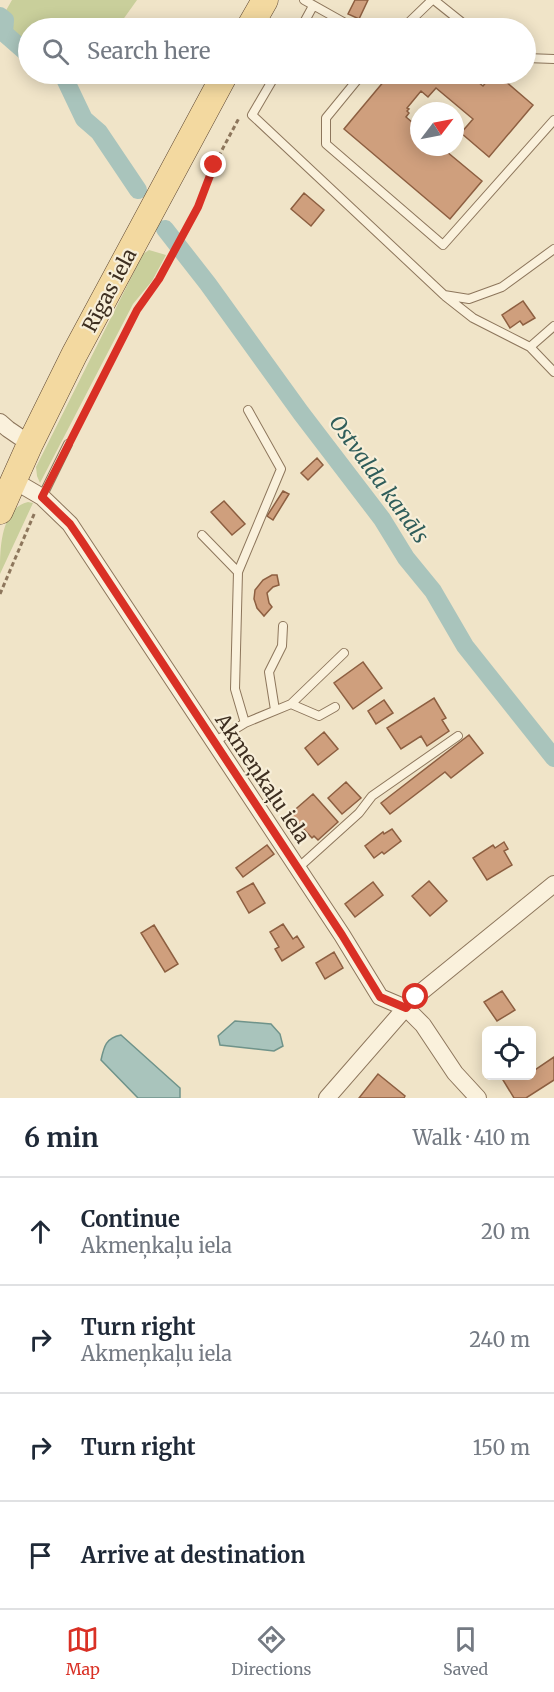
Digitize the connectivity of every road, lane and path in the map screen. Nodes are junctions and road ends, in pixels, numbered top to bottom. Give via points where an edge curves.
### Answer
1 (265, 0) edge
2 (304, 0) edge
3 (433, 0) edge
4 (313, 6) junction
5 (255, 18) edge
6 (306, 18) edge
7 (335, 18) edge
8 (414, 18) edge
9 (456, 18) edge
10 (536, 58) edge
11 (554, 59) edge
12 (220, 84) edge
13 (270, 84) edge
14 (354, 84) edge
15 (241, 114) dead end
16 (554, 120) edge
17 (554, 249) edge
18 (444, 295) junction
19 (554, 326) edge
20 (530, 347) junction
21 (554, 372) edge
22 (248, 410) dead end
23 (0, 422) edge
24 (30, 444) junction
25 (68, 444) joint
26 (13, 480) junction
27 (42, 497) junction
28 (0, 511) edge
29 (202, 535) dead end
30 (238, 572) junction
31 (0, 594) edge
32 (283, 626) dead end
33 (344, 653) dead end
34 (291, 704) junction
35 (335, 707) dead end
36 (275, 710) junction
37 (245, 723) junction
38 (458, 736) dead end
39 (214, 742) junction
40 (298, 868) junction
41 (554, 884) edge
42 (406, 1008) junction
43 (327, 1098) edge
44 (478, 1098) edge

1 - 5 main road
2 - 4 lane
3 - 8 lane
3 - 9 lane
4 - 6 lane
4 - 7 lane
10 - 11 lane
12 - 24 main road, Rīgas iela
13 - 18 lane via 252,115
14 - 16 lane via 326,118 326,144 443,245
15 - 25 path via 172,257 137,310
17 - 18 lane via 502,288 469,299
18 - 20 lane via 473,318
19 - 20 lane
20 - 21 lane
22 - 30 lane via 281,469
23 - 24 street
24 - 26 main road, Rīgas iela
25 - 27 lane
26 - 27 street, Akmeņkaļu iela
26 - 28 main road, Rīgas iela
27 - 31 path
27 - 39 street, Akmeņkaļu iela via 77,533
29 - 30 lane
30 - 37 lane via 235,689
32 - 36 lane via 282,646 269,672
33 - 34 lane
34 - 35 lane via 319,716
34 - 36 lane
36 - 37 lane
37 - 39 lane
38 - 40 lane via 372,796 359,813
39 - 40 street, Akmeņkaļu iela
40 - 42 street, Akmeņkaļu iela via 380,997
41 - 42 street
42 - 43 street
42 - 44 street, Akmeņkaļu iela

